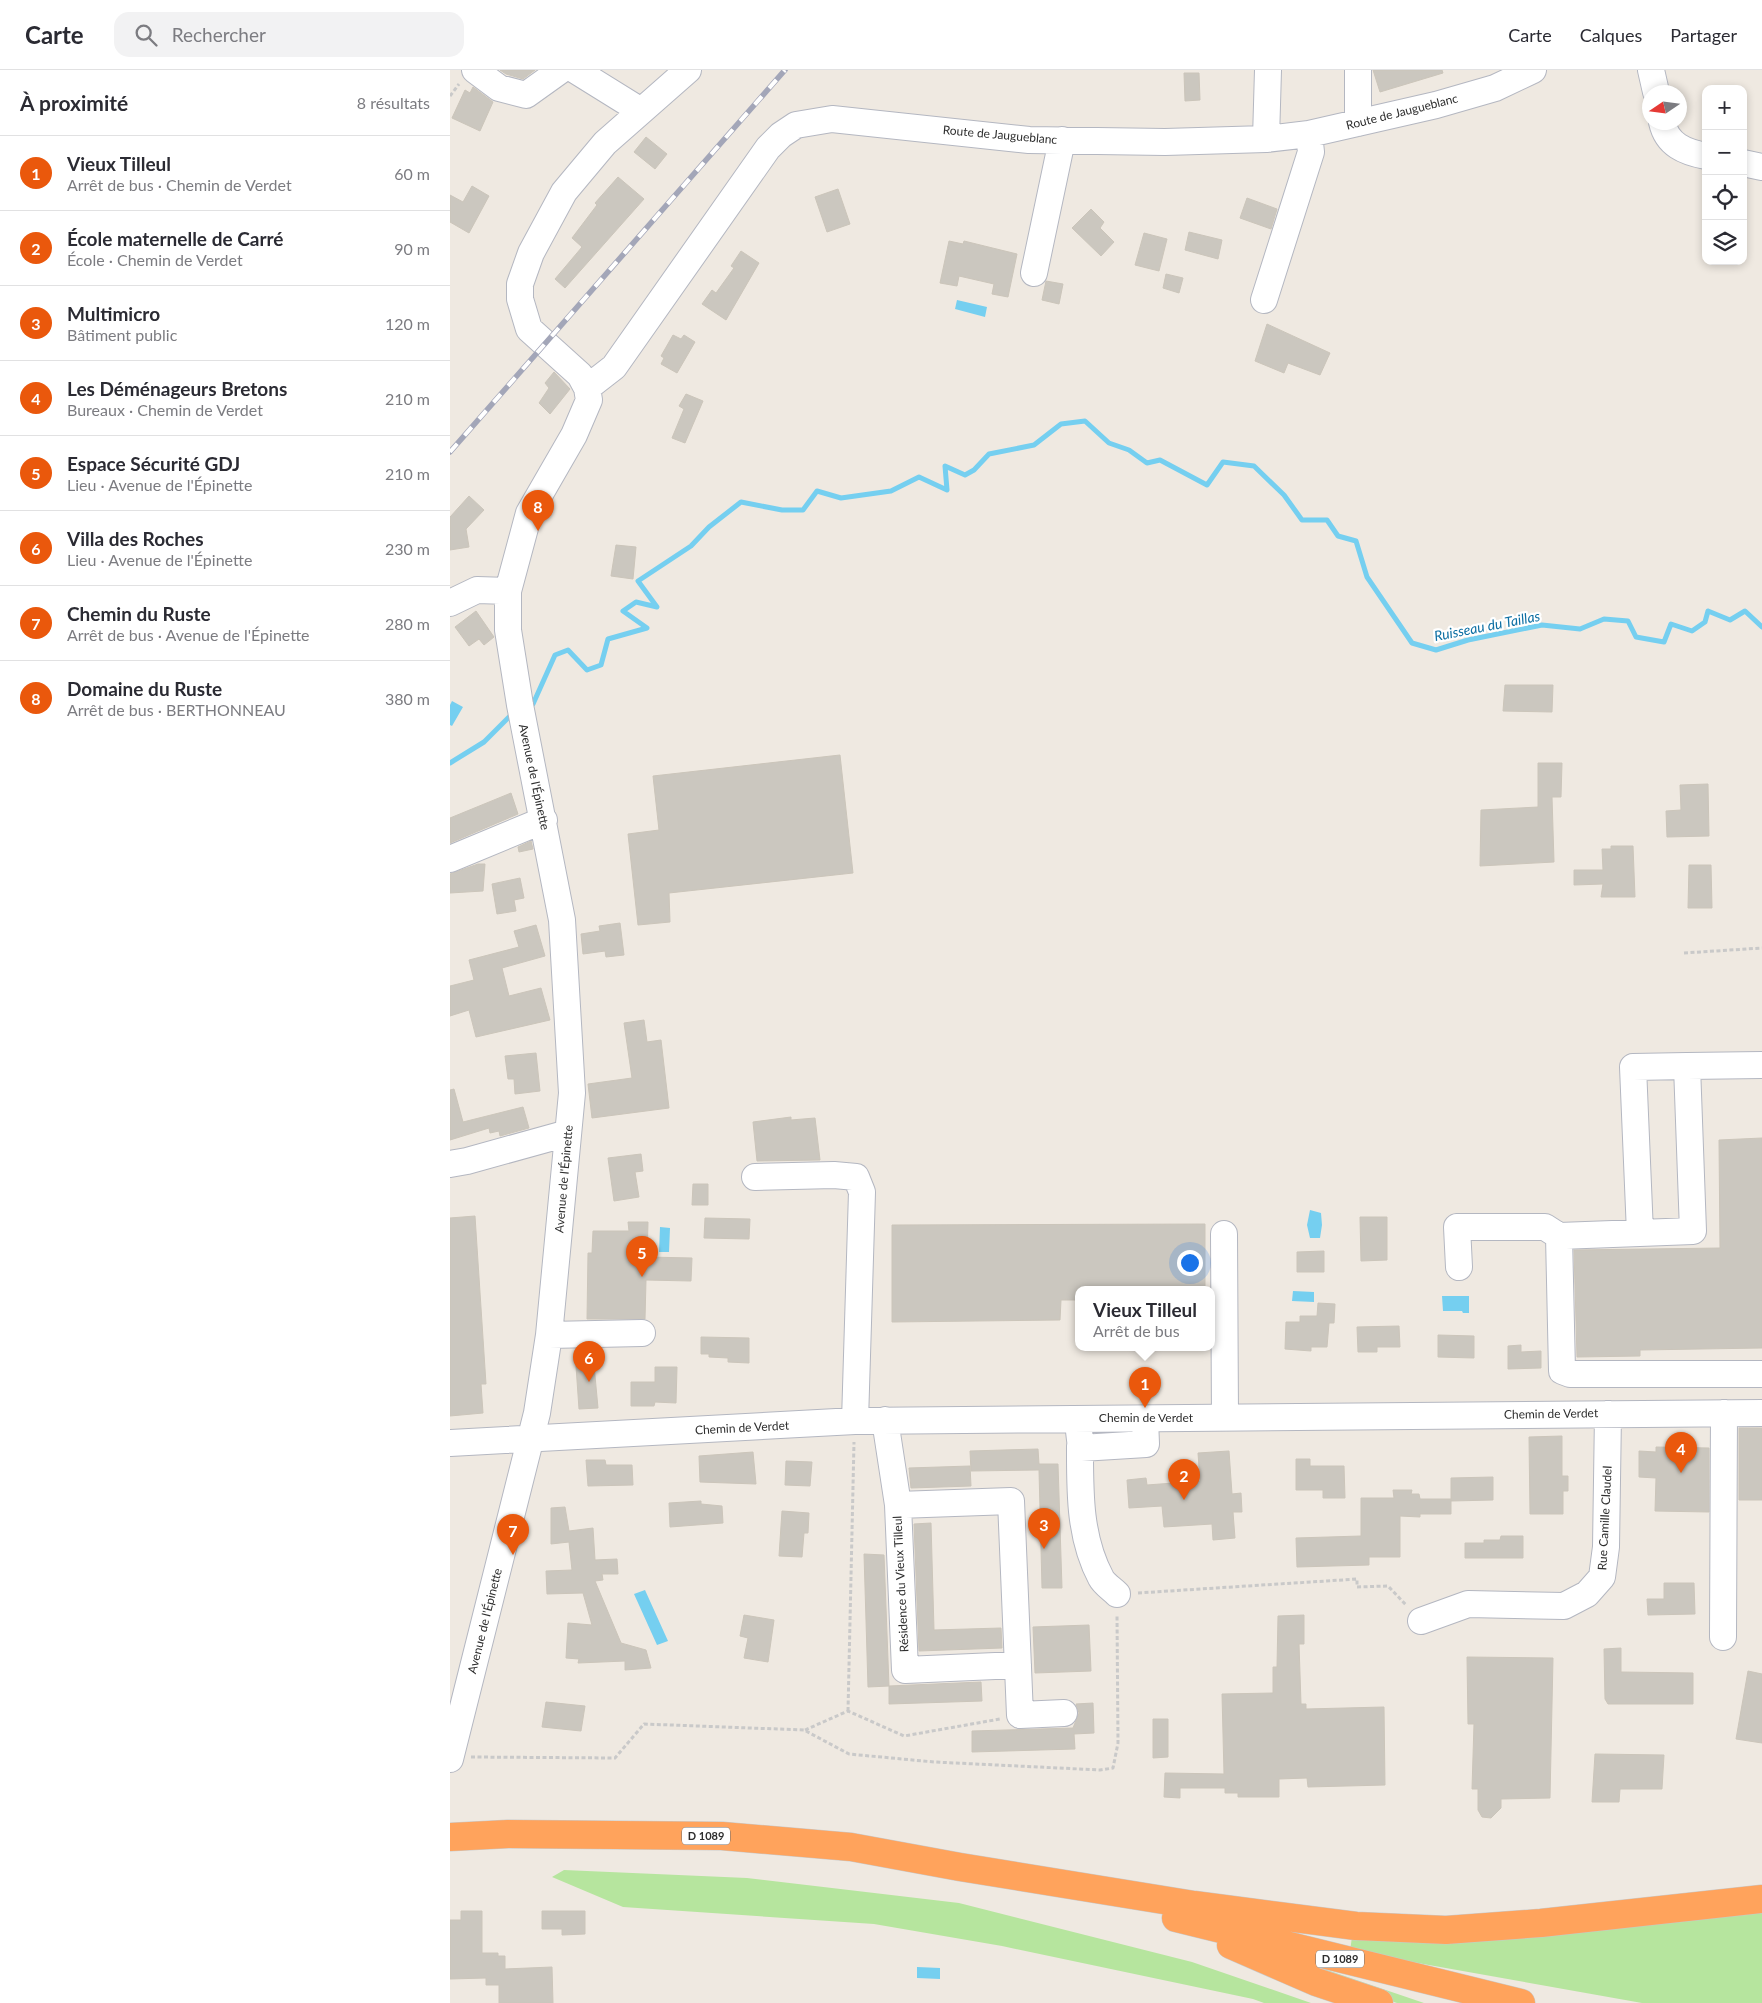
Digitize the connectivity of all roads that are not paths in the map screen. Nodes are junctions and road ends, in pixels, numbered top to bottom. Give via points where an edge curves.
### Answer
1 (475, 70) edge
2 (561, 70) edge
3 (575, 70) edge
4 (688, 70) edge
5 (1268, 70) edge
6 (1358, 70) edge
7 (1533, 70) edge
8 (1651, 70) edge
9 (1654, 85) edge
10 (640, 111) junction
11 (1358, 123) junction
12 (1664, 130) edge
13 (1309, 134) junction
14 (1266, 138) junction
15 (1062, 140) junction
16 (1702, 155) edge
17 (1747, 165) edge
18 (1762, 167) edge
19 (1034, 274) dead end
20 (1264, 300) dead end
21 (587, 388) junction
22 (508, 591) junction
23 (450, 603) edge
24 (544, 820) junction
25 (450, 859) edge
26 (1762, 1065) edge
27 (1687, 1066) junction
28 (568, 1133) junction
29 (450, 1164) edge
30 (755, 1177) dead end
31 (1640, 1233) junction
32 (1224, 1234) dead end
33 (1559, 1236) junction
34 (1459, 1267) dead end
35 (642, 1334) dead end
36 (549, 1335) junction
37 (1762, 1374) edge
38 (1724, 1413) junction
39 (1762, 1413) edge
40 (1608, 1414) junction
41 (1225, 1417) junction
42 (1078, 1418) junction
43 (1145, 1418) junction
44 (885, 1420) junction
45 (855, 1421) junction
46 (531, 1438) junction
47 (450, 1444) edge
48 (1080, 1446) junction
49 (898, 1504) junction
50 (1117, 1594) road end
51 (1420, 1621) road end
52 (1723, 1637) dead end
53 (1018, 1665) junction
54 (1064, 1713) dead end
55 (450, 1758) edge
56 (450, 1837) edge
57 (960, 1867) junction
58 (1762, 1899) edge
59 (1159, 1914) junction
60 (1378, 2003) edge
61 (1521, 2003) edge

1 - 2 street via 499,88 526,95
3 - 10 street
4 - 10 street
5 - 14 street
6 - 11 street
7 - 11 street, Route de Jaugueblanc via 1495,88
8 - 9 street
10 - 21 street via 605,143 564,192 530,253 520,284 520,299 529,329 580,375
11 - 13 street, Route de Jaugueblanc
12 - 16 street via 1674,144 1686,152
13 - 14 street, Route de Jaugueblanc
13 - 20 street via 1311,152
14 - 15 street, Route de Jaugueblanc via 1165,142
15 - 19 street
15 - 21 street, Route de Jaugueblanc via 1029,140 832,119 796,125 768,148 614,367
17 - 18 street
21 - 22 street, Avenue de l'Épinette via 589,400 582,419 529,513
22 - 23 street via 477,590
22 - 24 street, Avenue de l'Épinette via 508,630 518,695
24 - 25 street
24 - 28 street, Avenue de l'Épinette via 562,920 567,976 572,1093
26 - 27 street
27 - 31 street via 1693,1232
27 - 31 street via 1633,1067
28 - 29 street
28 - 36 street, Avenue de l'Épinette
30 - 45 street via 856,1177 862,1192
31 - 33 street
32 - 41 street
33 - 34 street via 1545,1227 1457,1227
33 - 37 street via 1562,1371 1570,1374
35 - 36 street
36 - 46 street, Avenue de l'Épinette
38 - 39 street, Chemin de Verdet
38 - 40 street, Chemin de Verdet
38 - 52 street
40 - 41 street, Chemin de Verdet
40 - 51 street, Rue Camille Claudel via 1606,1547 1602,1577 1587,1594 1564,1606 1468,1604
41 - 43 street, Chemin de Verdet
42 - 43 street, Chemin de Verdet
42 - 44 street, Chemin de Verdet
42 - 48 street
43 - 48 street via 1146,1444
44 - 45 street, Chemin de Verdet
44 - 49 street, Résidence du Vieux Tilleul
45 - 46 street, Chemin de Verdet
46 - 47 street, Chemin de Verdet
46 - 55 street, Avenue de l'Épinette
48 - 50 street via 1080,1507 1089,1550 1101,1580
49 - 53 street, Résidence du Vieux Tilleul via 1011,1501
49 - 53 street, Résidence du Vieux Tilleul via 905,1670
53 - 54 street, Résidence du Vieux Tilleul via 1020,1714
56 - 57 highway, D 1089 via 508,1834 722,1836 851,1846
57 - 58 highway via 1213,1908 1356,1926 1446,1930
57 - 59 highway, D 1089
59 - 60 highway via 1316,1982
59 - 61 highway, D 1089

